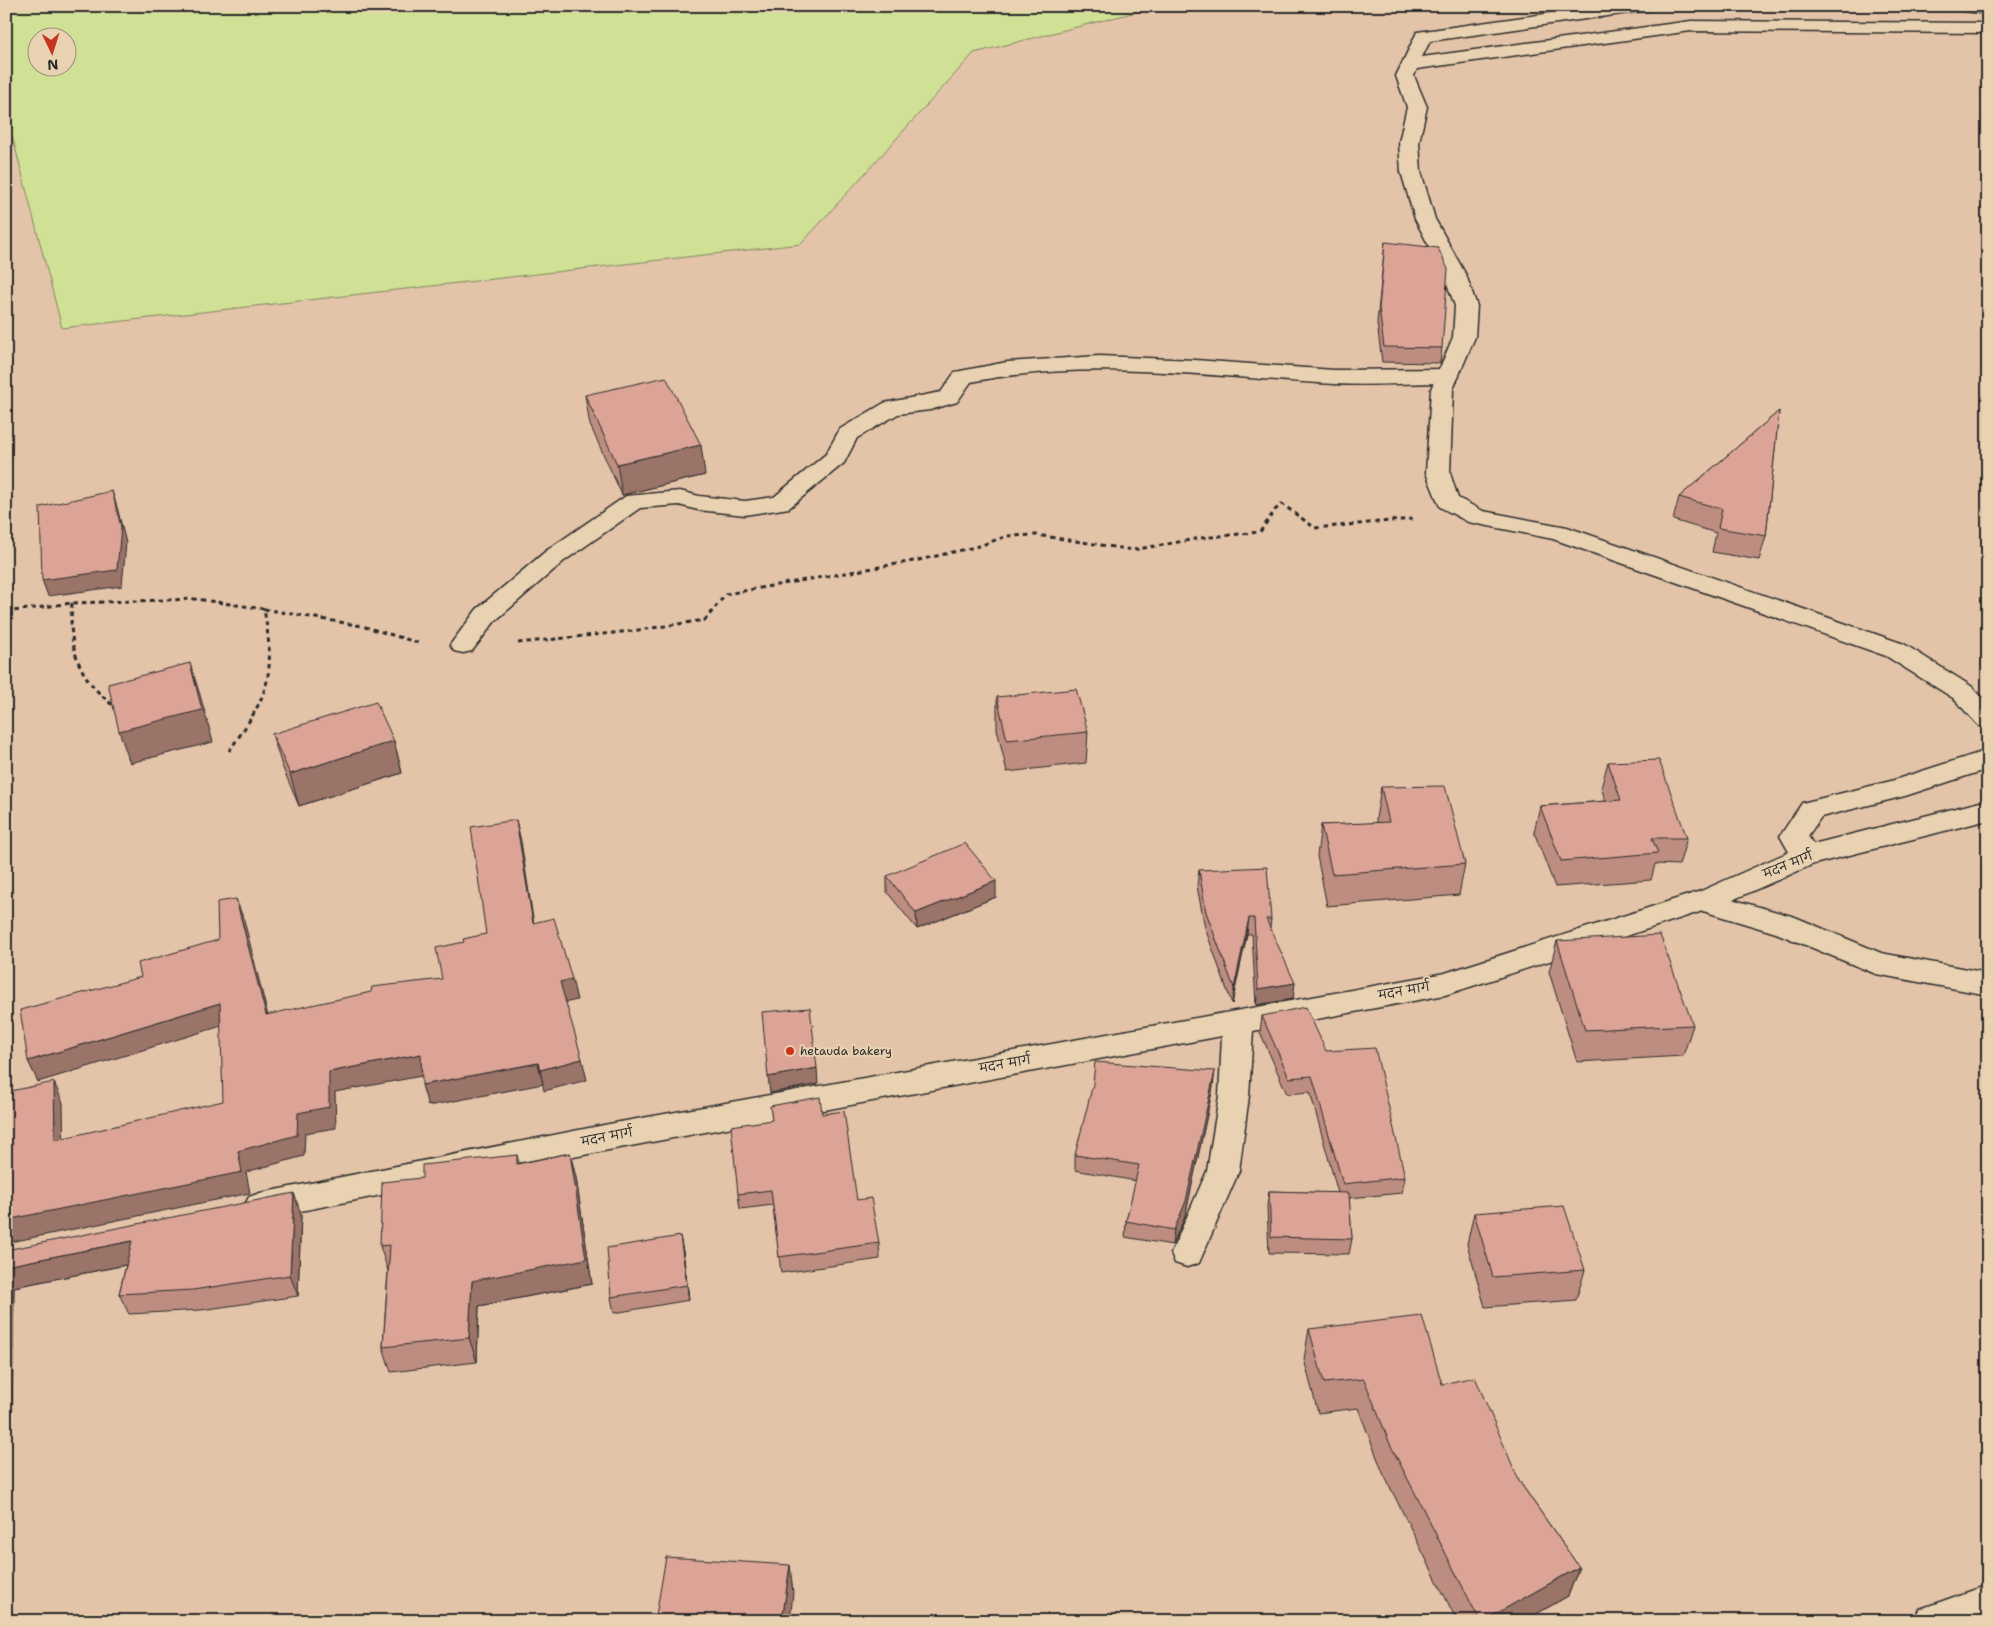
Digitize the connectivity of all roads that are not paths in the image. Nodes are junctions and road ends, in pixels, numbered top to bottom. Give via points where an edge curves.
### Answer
1 (1643, 6) edge
2 (1963, 6) edge
3 (1988, 9) edge
4 (1988, 28) edge
5 (1409, 64) junction
6 (1448, 376) junction
7 (463, 645) road end
8 (1988, 720) edge
9 (1988, 759) edge
10 (1988, 810) edge
11 (1806, 856) junction
12 (1703, 901) junction
13 (1988, 984) edge
14 (1238, 1021) junction
15 (230, 1212) edge
16 (1187, 1253) dead end
17 (1988, 1602) edge
18 (1934, 1621) edge

1 - 5 street via 1423,36
2 - 3 street
4 - 5 street via 1690,26
5 - 6 street via 1405,76 1417,107 1409,142 1411,172 1425,219 1455,274 1466,306 1464,337
6 - 7 street via 1335,377 1200,366 1099,364 1002,368 963,377 950,397 892,408 848,434 836,458 781,503 745,508 680,498 634,502 555,556 486,615
6 - 8 street via 1442,390 1438,473 1448,502 1476,517 1558,532 1895,650 1962,692
9 - 11 street via 1895,789 1812,810 1794,836
10 - 11 street, मदन मार्ग
11 - 12 street, मदन मार्ग
12 - 13 street via 1785,925 1876,963
12 - 14 street, मदन मार्ग via 1445,984
14 - 15 street, मदन मार्ग via 618,1135
14 - 16 street via 1234,1096 1223,1171
17 - 18 street

